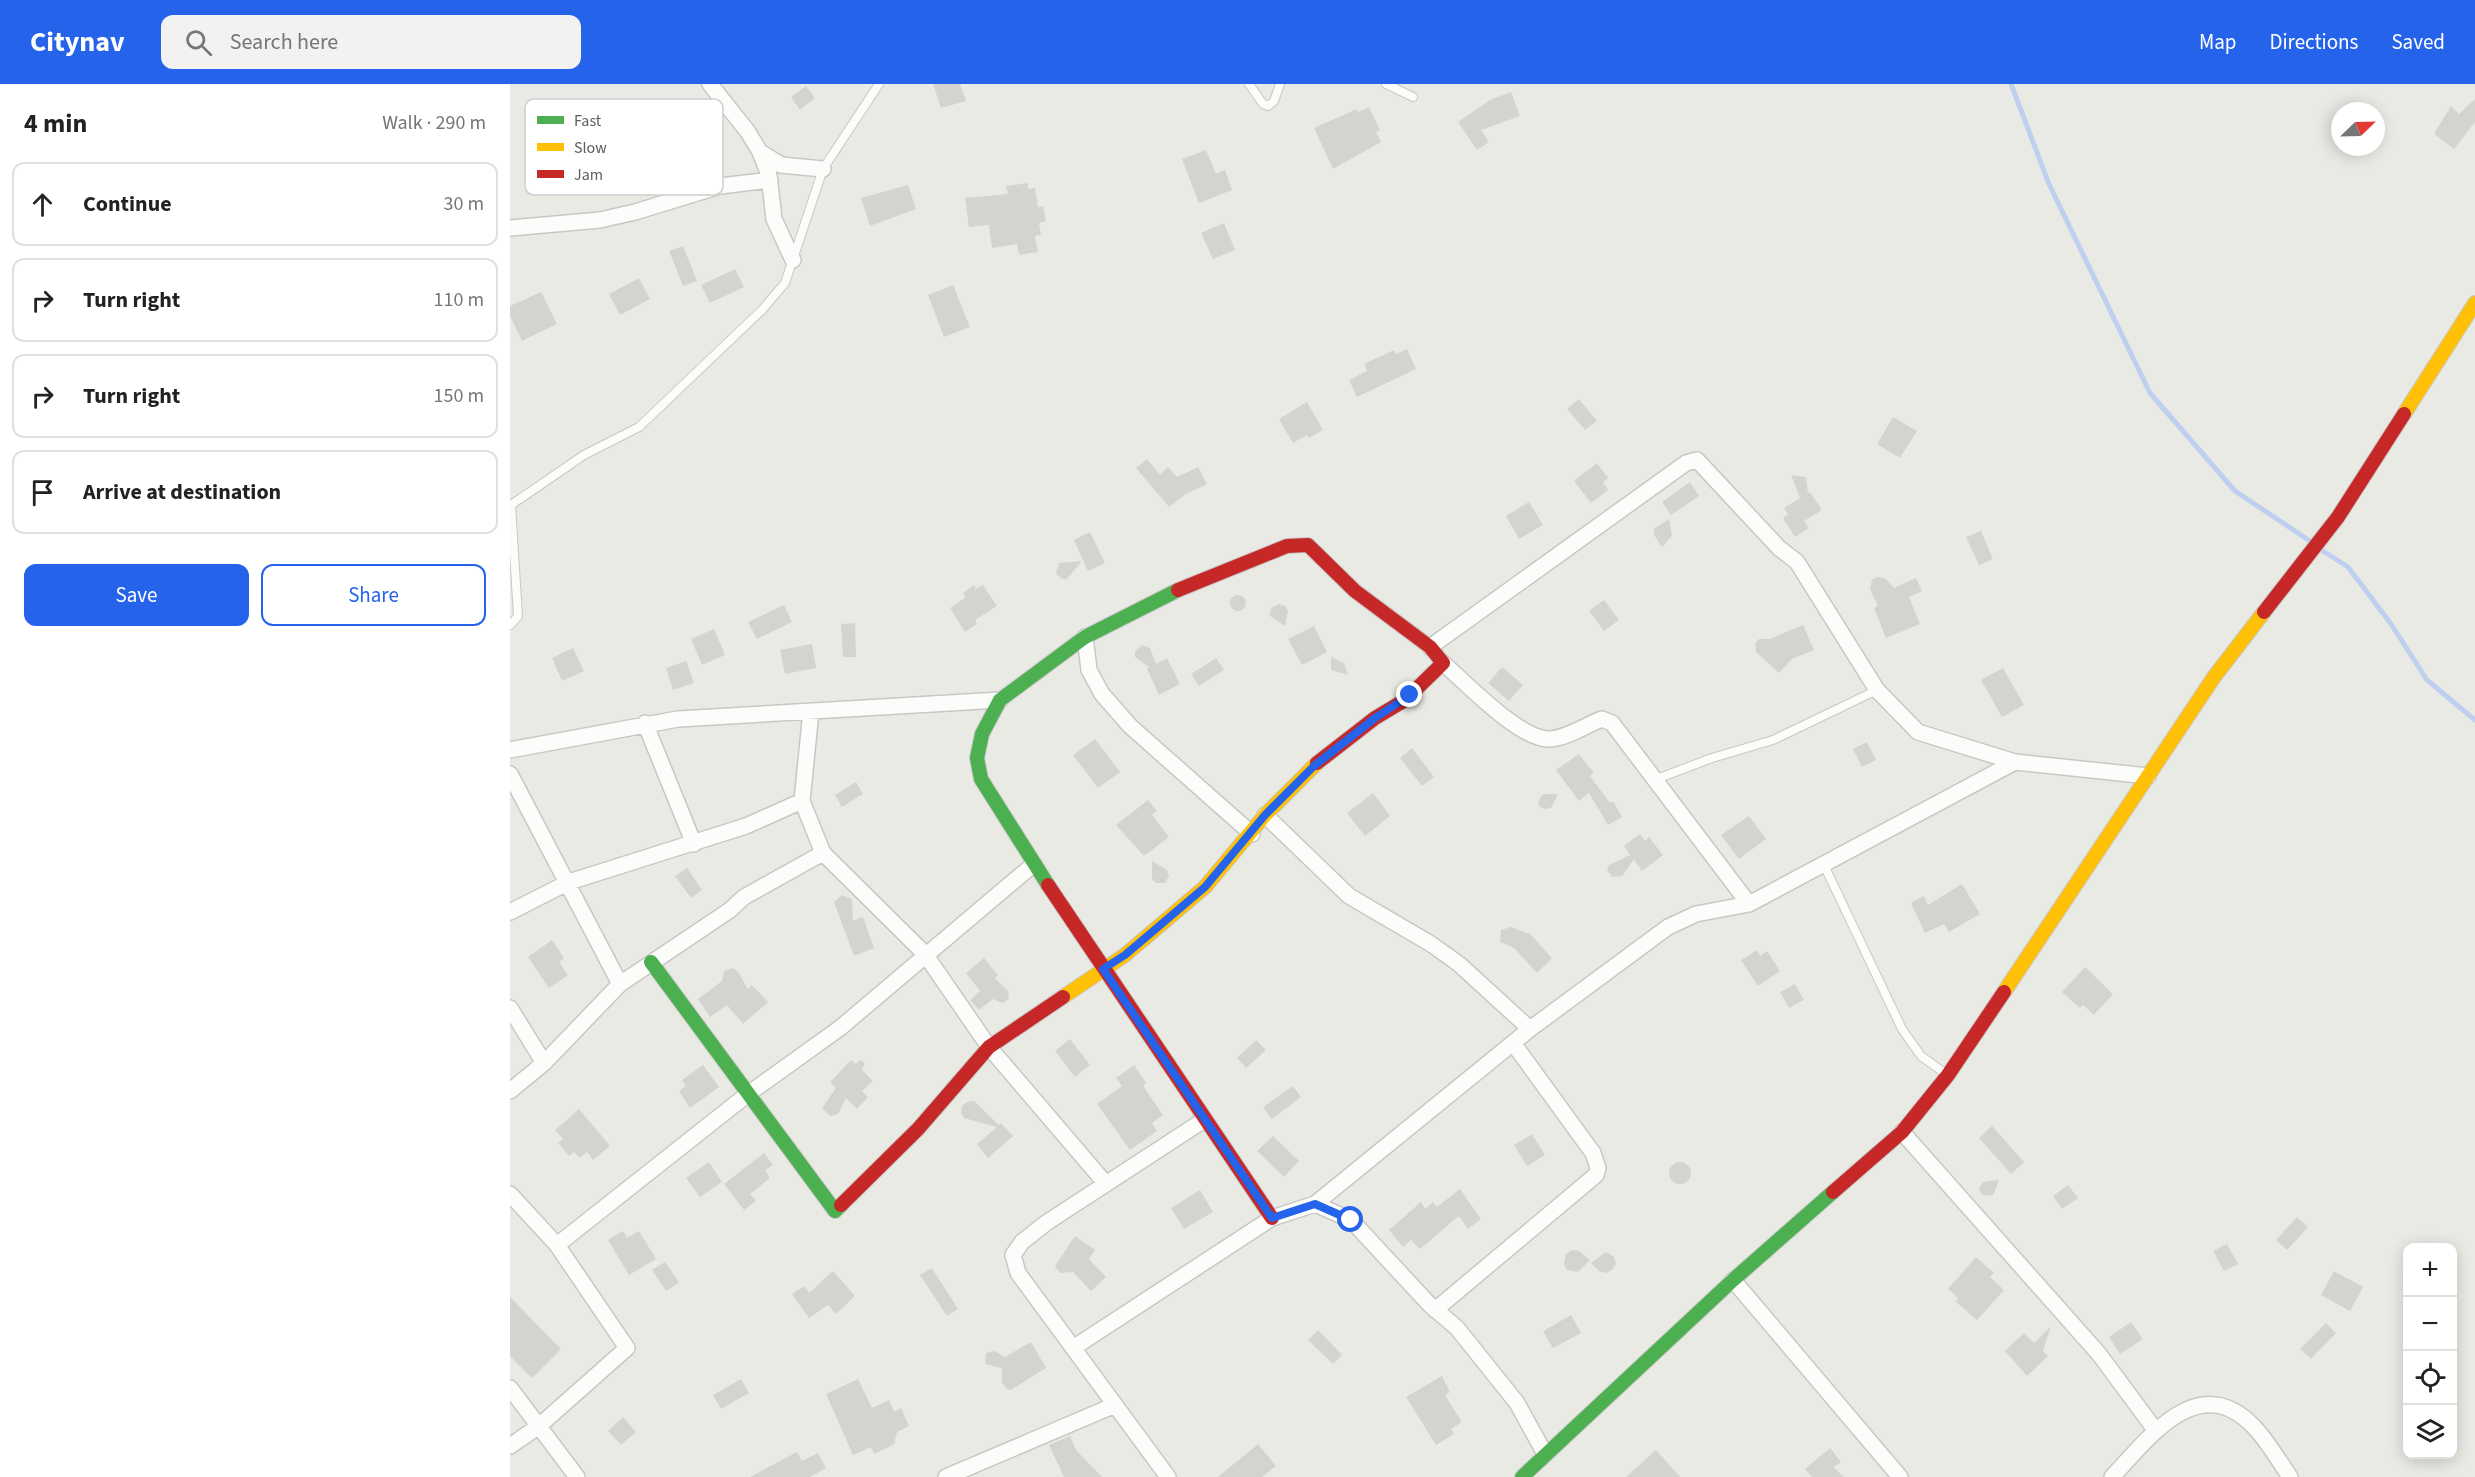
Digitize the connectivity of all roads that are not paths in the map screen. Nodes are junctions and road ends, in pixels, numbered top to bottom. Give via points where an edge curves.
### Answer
1 (710, 84) edge
2 (879, 84) edge
3 (1248, 84) edge
4 (1280, 84) edge
5 (1386, 84) edge
6 (1413, 97) dead end
7 (722, 99) edge
8 (723, 100) edge
9 (760, 152) junction
10 (823, 169) junction
11 (770, 180) junction
12 (723, 186) edge
13 (691, 195) edge
14 (510, 228) edge
15 (793, 260) junction
16 (2475, 303) edge
17 (510, 504) edge
18 (510, 625) edge
19 (1085, 637) junction
20 (1430, 647) junction
21 (1443, 663) junction
22 (1877, 690) junction
23 (1000, 700) junction
24 (811, 711) junction
25 (645, 723) junction
26 (510, 750) edge
27 (2015, 762) junction
28 (510, 774) edge
29 (2148, 776) junction
30 (1653, 780) junction
31 (802, 801) junction
32 (1265, 815) junction
33 (1252, 834) junction
34 (693, 844) junction
35 (823, 853) junction
36 (1823, 863) junction
37 (1034, 864) junction
38 (569, 882) junction
39 (1749, 904) junction
40 (510, 912) edge
41 (925, 954) junction
42 (651, 962) junction
43 (1103, 969) junction
44 (620, 984) junction
45 (510, 1008) edge
46 (1530, 1029) junction
47 (1513, 1043) junction
48 (989, 1047) junction
49 (544, 1063) junction
50 (1948, 1075) junction
51 (510, 1091) edge
52 (748, 1094) junction
53 (1204, 1120) junction
54 (1902, 1132) junction
55 (1106, 1184) junction
56 (510, 1194) edge
57 (1315, 1204) junction
58 (1272, 1218) junction
59 (557, 1245) junction
60 (1733, 1280) junction
61 (1436, 1310) junction
62 (1073, 1348) junction
63 (510, 1388) edge
64 (1115, 1405) junction
65 (539, 1426) junction
66 (2156, 1431) junction
67 (510, 1446) edge
68 (1545, 1454) junction
69 (577, 1477) edge
70 (946, 1477) edge
71 (1168, 1477) edge
72 (1522, 1477) edge
73 (1900, 1477) edge
74 (2112, 1477) edge
75 (2290, 1477) edge

1 - 7 street
2 - 10 lane
3 - 4 lane via 1268,106
5 - 6 lane
8 - 9 street
9 - 10 street via 781,165
9 - 11 street
10 - 15 lane
11 - 12 street
11 - 15 street via 774,219
13 - 14 street via 600,220
15 - 17 lane via 785,283 762,310 639,427 584,455
16 - 29 street via 2338,518 2214,677
17 - 18 lane via 518,616
19 - 20 street via 1160,597 1303,543 1313,547 1363,598
19 - 23 street
19 - 33 street via 1089,670 1102,694 1130,726
20 - 21 street
20 - 22 street via 1694,459 1797,562
21 - 30 street via 1510,721 1536,737 1554,739 1607,720
21 - 32 street via 1405,700 1375,718 1314,766
22 - 27 street via 1927,737
22 - 30 lane via 1773,740
23 - 24 street
23 - 37 street via 981,734 979,772
24 - 25 street
24 - 31 street
25 - 26 street
25 - 34 street
27 - 29 street
27 - 36 street
28 - 38 street
29 - 50 street
30 - 39 street
31 - 34 street via 747,826
31 - 35 street
32 - 33 street
32 - 46 street via 1348,896 1459,964
33 - 43 street via 1205,887
34 - 38 street
35 - 41 street
35 - 42 street via 744,897
36 - 39 street
36 - 50 lane via 1902,1029 1921,1056
37 - 41 street
37 - 43 street
38 - 40 street
38 - 44 street
39 - 46 street via 1702,912 1668,927
41 - 48 street
41 - 52 street via 840,1028
42 - 44 street
42 - 52 street
43 - 48 street
43 - 53 street
44 - 49 street
45 - 49 street
46 - 47 street
47 - 57 street
47 - 61 street via 1593,1153 1596,1175
48 - 52 street via 918,1129 835,1211
48 - 55 street
49 - 51 street
50 - 54 street
52 - 59 street
53 - 55 street
53 - 58 street
54 - 60 street
54 - 66 street via 2099,1354
55 - 62 street via 1046,1223 1022,1242 1013,1255 1018,1274
56 - 59 street
57 - 58 street
57 - 61 street via 1351,1220
58 - 62 street
59 - 65 street via 627,1347
60 - 68 street
60 - 73 street
61 - 68 street via 1457,1328 1517,1403
62 - 64 street
63 - 65 street
64 - 70 street
64 - 71 street
65 - 67 street
65 - 69 street
66 - 74 street
66 - 75 street via 2181,1411 2201,1405 2221,1406 2254,1427
68 - 72 street

